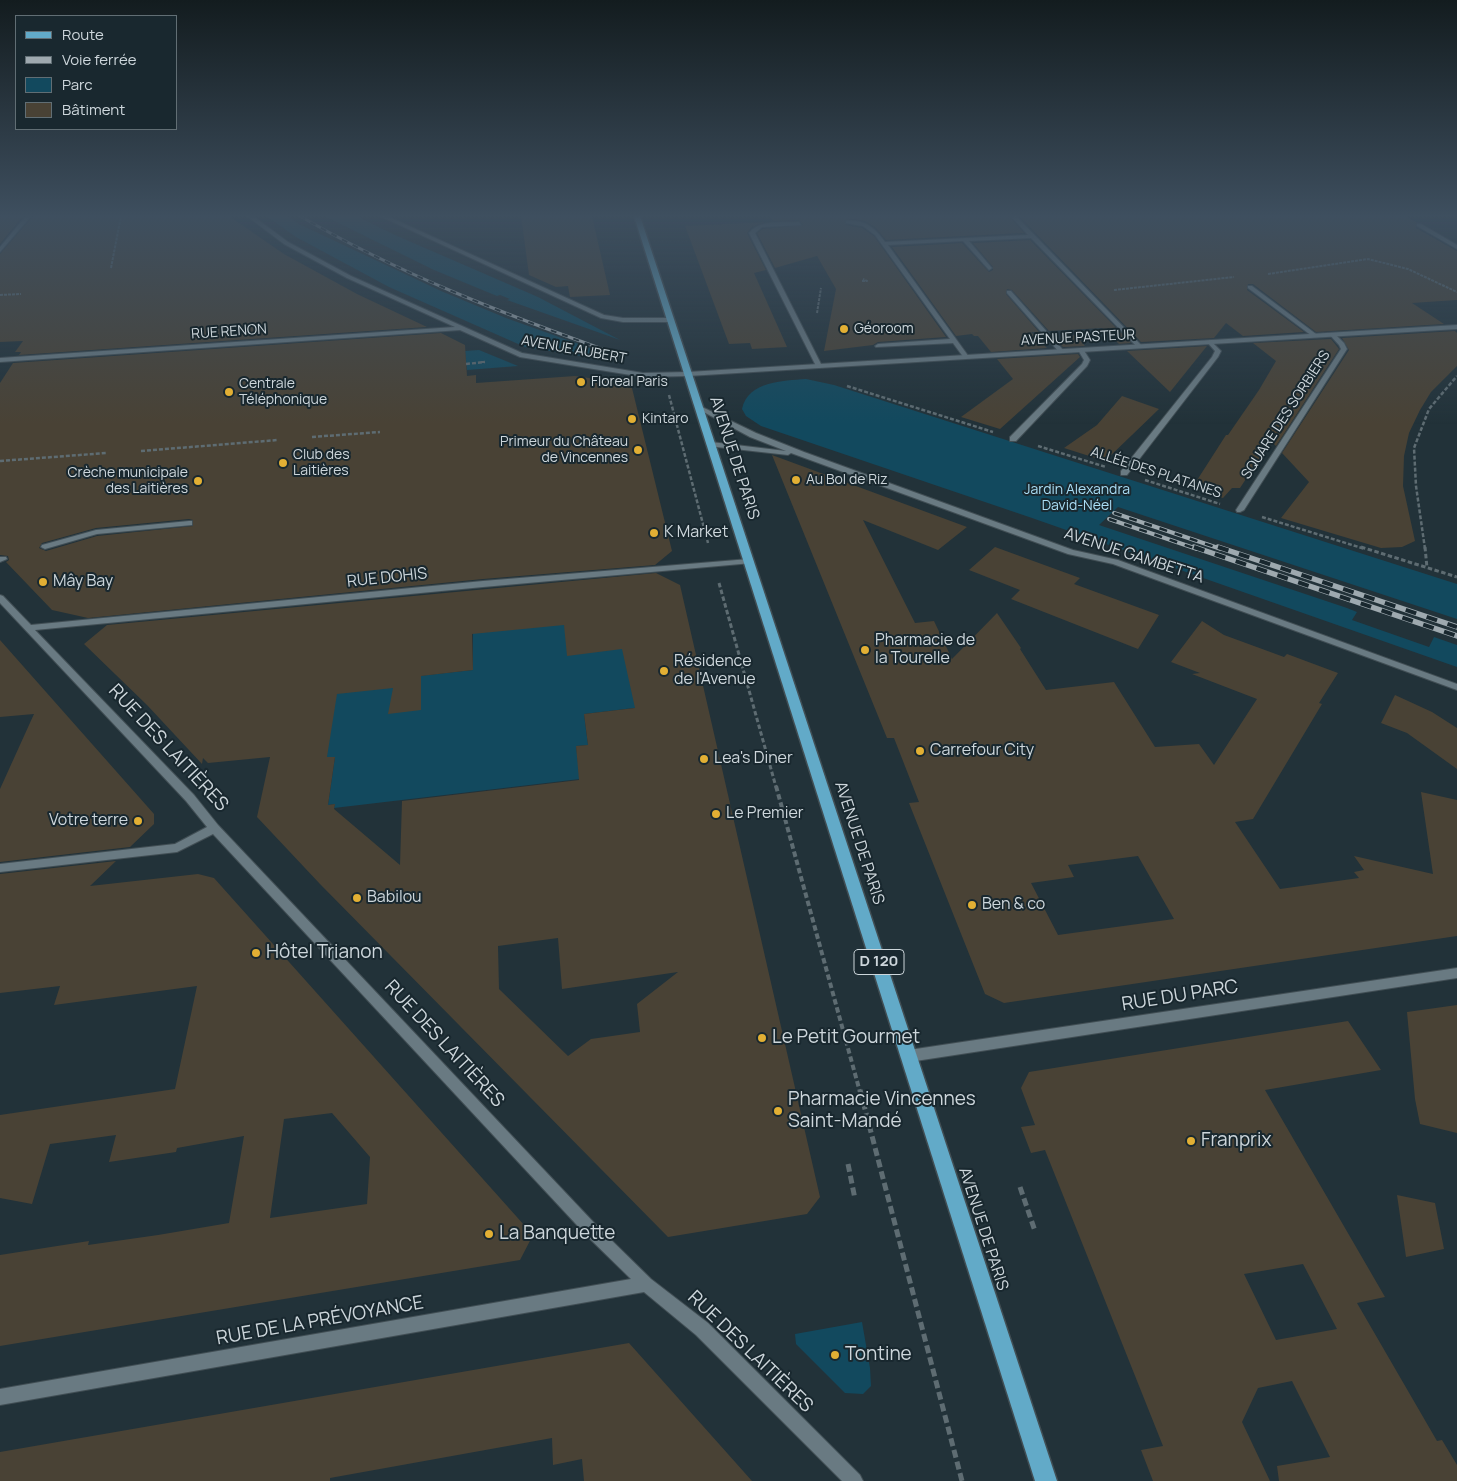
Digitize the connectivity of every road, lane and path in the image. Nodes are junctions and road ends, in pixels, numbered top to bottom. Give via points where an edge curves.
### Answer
1 (364, 285) edge
2 (533, 285) edge
3 (660, 285) edge
4 (778, 285) edge
5 (914, 285) edge
6 (1080, 285) edge
7 (1150, 285) edge
8 (1442, 285) edge
9 (1250, 286) dead end
10 (1010, 292) dead end
11 (1457, 292) edge
12 (1088, 293) junction
13 (21, 294) dead end
14 (0, 295) edge
15 (671, 320) junction
16 (1457, 327) edge
17 (459, 328) junction
18 (1332, 334) junction
19 (1314, 336) junction
20 (955, 342) junction
21 (1210, 342) junction
22 (878, 346) dead end
23 (1140, 346) junction
24 (1082, 350) junction
25 (1061, 351) junction
26 (966, 356) junction
27 (0, 360) edge
28 (819, 366) junction
29 (688, 374) junction
30 (700, 374) joint
31 (663, 375) junction
32 (1457, 376) edge
33 (849, 387) dead end
34 (700, 408) junction
35 (380, 432) dead end
36 (312, 437) dead end
37 (1013, 438) junction
38 (278, 440) dead end
39 (711, 444) junction
40 (141, 451) dead end
41 (106, 453) dead end
42 (801, 454) junction
43 (0, 461) edge
44 (1124, 473) junction
45 (1240, 510) junction
46 (189, 523) dead end
47 (45, 547) dead end
48 (749, 561) junction
49 (714, 563) junction
50 (1427, 568) junction
51 (1457, 577) edge
52 (0, 598) edge
53 (28, 628) junction
54 (1457, 687) edge
55 (214, 828) junction
56 (0, 868) edge
57 (1457, 973) edge
58 (909, 1056) junction
59 (848, 1164) dead end
60 (1020, 1187) dead end
61 (855, 1199) dead end
62 (1035, 1231) dead end
63 (646, 1284) junction
64 (0, 1396) edge
65 (854, 1481) edge
66 (962, 1481) edge
67 (1046, 1481) edge

1 - 17 street, AVENUE AUBERT
2 - 15 street via 602,317
3 - 15 main road, AVENUE DE PARIS / D 120
4 - 28 street
5 - 20 street
6 - 12 street
7 - 12 path
8 - 11 path
9 - 19 street
10 - 25 street
12 - 23 street
13 - 14 path
15 - 29 main road, AVENUE DE PARIS / D 120
16 - 18 street, AVENUE PASTEUR
17 - 27 street, RUE RENON
17 - 31 street, AVENUE AUBERT via 520,355 643,375
18 - 19 street, AVENUE PASTEUR
18 - 45 street, SQUARE DES SORBIERS via 1344,349
19 - 21 street, AVENUE PASTEUR
20 - 22 street
20 - 26 street
21 - 23 street, AVENUE PASTEUR
21 - 44 street via 1218,351 1215,357
23 - 24 street, AVENUE PASTEUR
24 - 25 street, AVENUE PASTEUR
24 - 37 street via 1087,360 1085,365
25 - 26 street, AVENUE PASTEUR
26 - 28 street, AVENUE PASTEUR
28 - 30 street, AVENUE PASTEUR
29 - 30 street, AVENUE AUBERT
29 - 31 street, AVENUE AUBERT
29 - 34 main road, AVENUE DE PARIS / D 120
31 - 49 path
32 - 50 path via 1429,409 1414,448
33 - 37 path, ALLÉE DES PLATANES
34 - 39 main road, AVENUE DE PARIS / D 120
34 - 42 street, AVENUE GAMBETTA via 753,435
35 - 36 path
37 - 44 path, ALLÉE DES PLATANES
38 - 40 path
39 - 42 street, AVENUE GAMBETTA
39 - 48 main road, AVENUE DE PARIS / D 120
41 - 43 path
42 - 54 street, AVENUE GAMBETTA via 1062,548 1115,562
44 - 45 path, ALLÉE DES PLATANES
45 - 50 path, ALLÉE DES PLATANES
46 - 47 street via 96,532
48 - 49 street, RUE DOHIS
48 - 58 main road, AVENUE DE PARIS / D 120
49 - 53 street, RUE DOHIS
49 - 66 path via 822,946 910,1272
50 - 51 path, ALLÉE DES PLATANES
52 - 53 street, RUE DES LAITIÈRES
53 - 55 street, RUE DES LAITIÈRES via 190,798
55 - 56 street via 177,848
55 - 63 street, RUE DES LAITIÈRES via 593,1232
57 - 58 street, RUE DU PARC
58 - 67 main road, AVENUE DE PARIS / D 120
59 - 61 path
60 - 62 path
63 - 64 street, RUE DE LA PRÉVOYANCE
63 - 65 street, RUE DES LAITIÈRES via 702,1329

